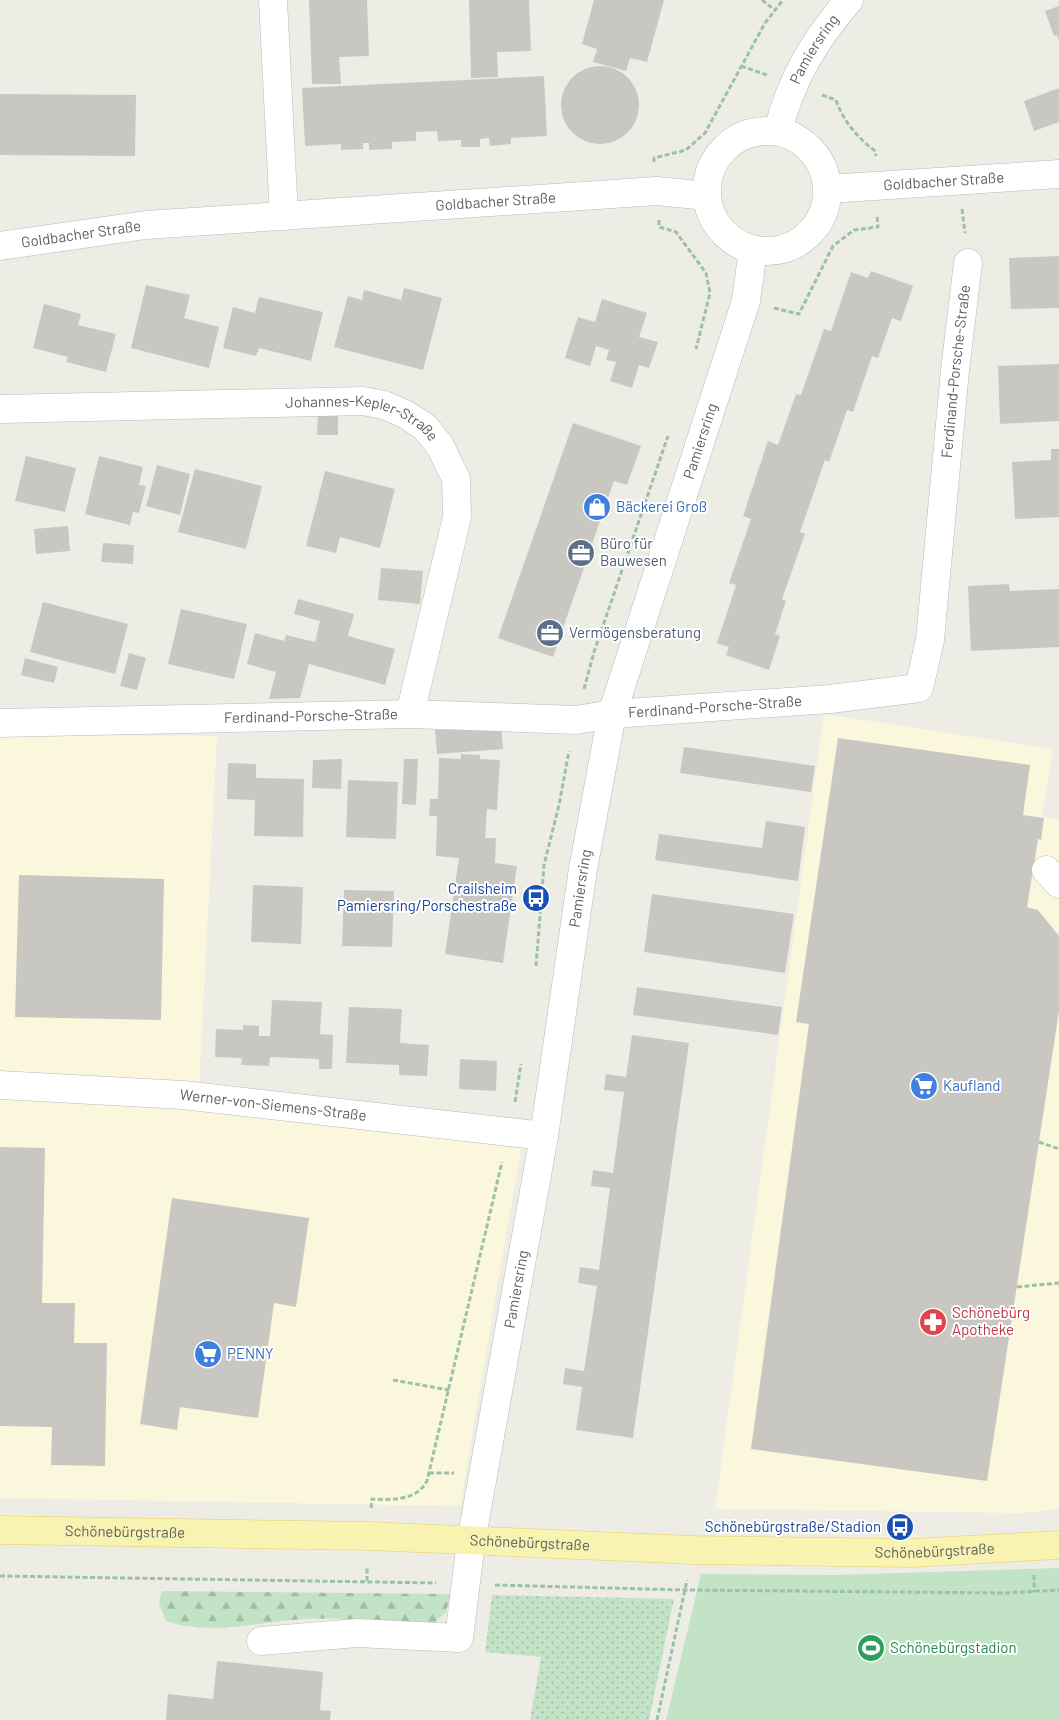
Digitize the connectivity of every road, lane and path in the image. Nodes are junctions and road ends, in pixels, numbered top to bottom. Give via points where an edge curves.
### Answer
1 (273, 0) edge
2 (762, 0) edge
3 (784, 0) edge
4 (849, 0) edge
5 (775, 10) junction
6 (778, 131) junction
7 (1059, 174) edge
8 (960, 181) junction
9 (828, 189) junction
10 (656, 192) junction
11 (707, 196) junction
12 (284, 216) junction
13 (0, 246) edge
14 (753, 250) junction
15 (968, 263) joint
16 (694, 356) dead end
17 (0, 409) edge
18 (670, 429) dead end
19 (410, 714) junction
20 (612, 714) junction
21 (576, 720) junction
22 (0, 723) edge
23 (535, 973) dead end
24 (522, 1058) dead end
25 (0, 1085) edge
26 (509, 1132) junction
27 (544, 1136) junction
28 (1039, 1142) dead end
29 (1059, 1149) edge
30 (1059, 1284) edge
31 (1017, 1287) dead end
32 (394, 1380) dead end
33 (449, 1390) junction
34 (0, 1530) edge
35 (369, 1536) junction
36 (471, 1542) junction
37 (1059, 1545) edge
38 (694, 1550) junction
39 (0, 1576) edge
40 (366, 1581) junction
41 (464, 1584) junction
42 (685, 1590) junction
43 (1059, 1590) edge
44 (260, 1641) dead end
45 (657, 1720) edge

1 - 12 street
2 - 5 path
3 - 5 path
4 - 6 street, Pamiersring via 811,50 792,84
5 - 10 path via 764,23 705,133 686,150 654,158
6 - 9 street via 800,140 814,153 824,169
6 - 11 street via 759,131 737,138 720,154 709,174
7 - 8 street, Goldbacher Straße
8 - 9 street, Goldbacher Straße
8 - 15 path, Ferdinand-Porsche-Straße
9 - 14 street via 825,211 814,230 797,244 776,251
10 - 11 street, Goldbacher Straße
10 - 12 street, Goldbacher Straße
10 - 16 path via 659,227 676,232 706,273 710,293
11 - 14 street via 714,220 730,240
12 - 13 street, Goldbacher Straße via 146,225
14 - 20 street, Pamiersring via 746,301
15 - 20 street, Ferdinand-Porsche-Straße via 930,640 919,688 830,699
17 - 19 street, Johannes-Kepler-Straße via 363,401 398,411 425,427 440,446 456,479 457,517
18 - 21 path via 594,652
19 - 21 street, Ferdinand-Porsche-Straße
19 - 22 street, Ferdinand-Porsche-Straße
20 - 21 street, Ferdinand-Porsche-Straße
20 - 27 street, Pamiersring via 583,869
21 - 23 path via 544,865
24 - 26 path
25 - 26 street, Werner-von-Siemens-Straße via 183,1095
26 - 27 street, Werner-von-Siemens-Straße
26 - 33 path
27 - 36 street, Pamiersring
28 - 29 path
30 - 31 path
32 - 33 path
33 - 35 path via 424,1488 393,1500 372,1499
34 - 35 main road, Schönebürgstraße
35 - 36 main road, Schönebürgstraße
35 - 40 path
36 - 38 main road, Schönebürgstraße
36 - 41 street, Pamiersring
37 - 38 main road, Schönebürgstraße via 911,1553
38 - 42 path
39 - 40 path
40 - 41 path
41 - 42 path
41 - 44 street, Pamiersring via 459,1638 358,1633
42 - 43 path via 1004,1593
42 - 45 path

